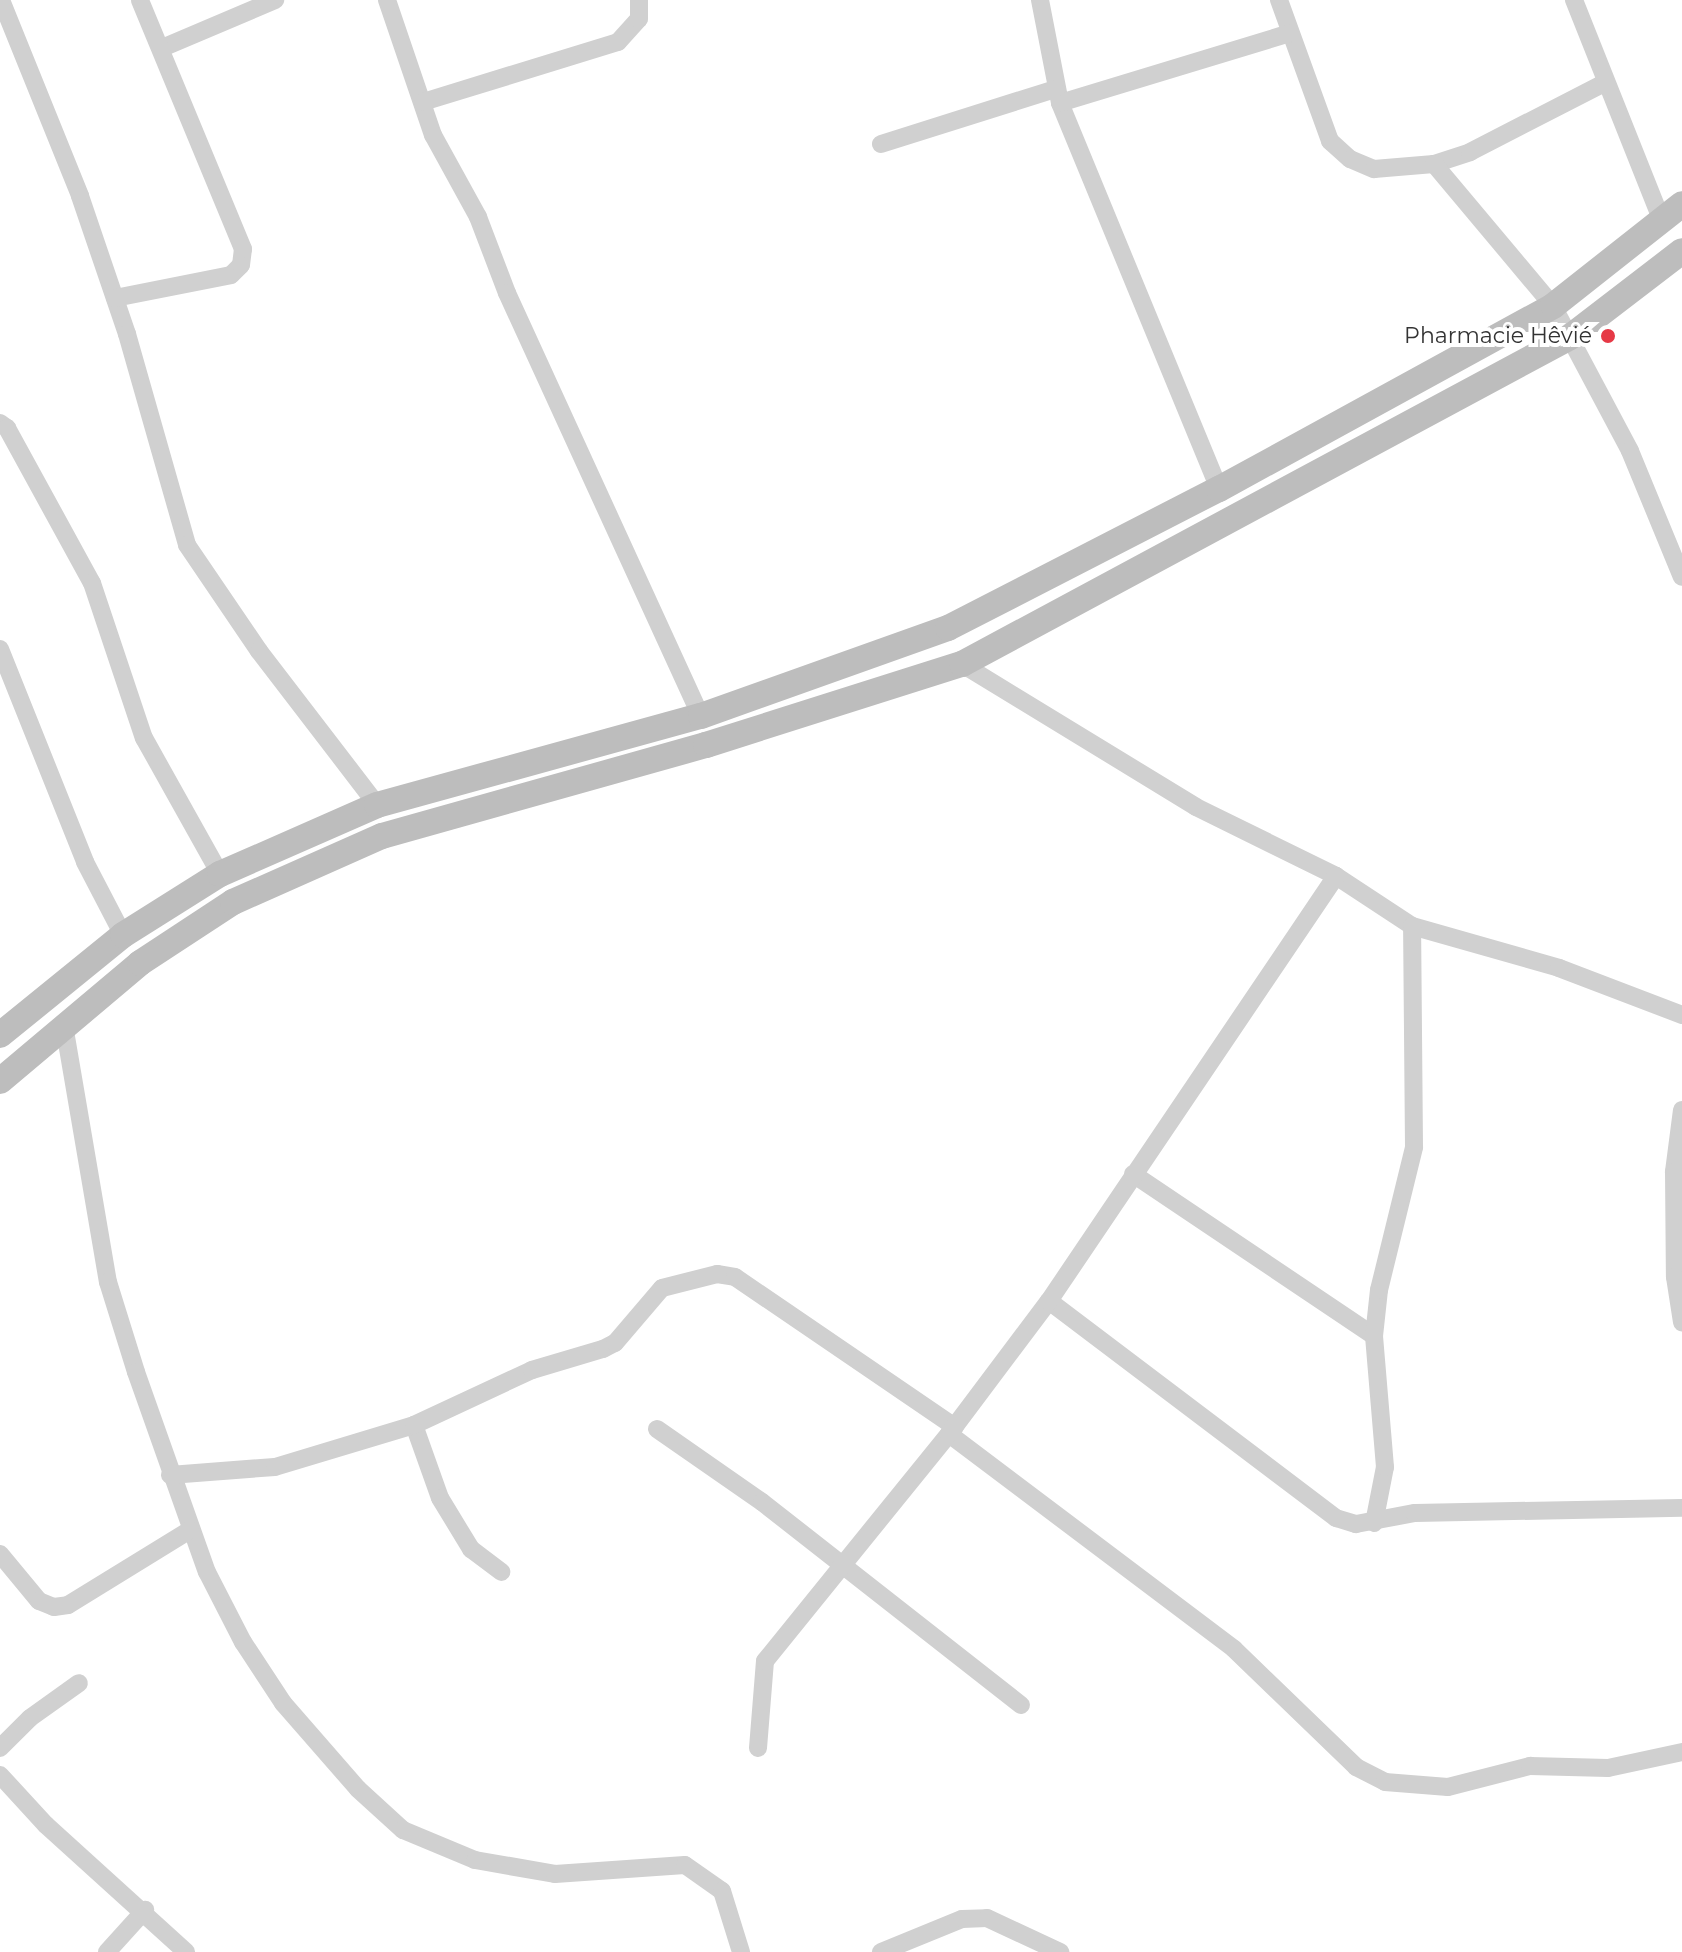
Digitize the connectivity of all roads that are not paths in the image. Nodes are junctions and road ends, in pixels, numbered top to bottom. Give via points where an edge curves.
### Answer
1 (1, 0) edge
2 (140, 0) edge
3 (275, 0) edge
4 (387, 0) edge
5 (639, 0) edge
6 (1040, 0) edge
7 (1279, 0) edge
8 (1574, 0) edge
9 (1290, 33) junction
10 (162, 48) junction
11 (1604, 83) junction
12 (1057, 96) junction
13 (423, 102) junction
14 (881, 144) dead end
15 (1434, 164) junction
16 (1682, 204) edge
17 (1662, 221) junction
18 (1682, 251) edge
19 (115, 298) junction
20 (1553, 306) junction
21 (1570, 337) junction
22 (0, 423) edge
23 (1219, 489) junction
24 (1682, 577) edge
25 (0, 649) edge
26 (962, 664) junction
27 (701, 716) junction
28 (377, 805) junction
29 (220, 874) junction
30 (1336, 876) junction
31 (1412, 926) junction
32 (123, 935) junction
33 (1682, 1015) edge
34 (64, 1025) junction
35 (3, 1028) edge
36 (0, 1081) edge
37 (1682, 1110) edge
38 (1678, 1173) edge
39 (1133, 1174) junction
40 (1049, 1301) junction
41 (1682, 1322) edge
42 (1374, 1336) junction
43 (414, 1425) junction
44 (657, 1429) dead end
45 (952, 1431) junction
46 (170, 1475) junction
47 (1682, 1508) edge
48 (1374, 1523) junction
49 (190, 1530) junction
50 (0, 1554) edge
51 (841, 1563) junction
52 (501, 1572) dead end
53 (79, 1683) dead end
54 (1021, 1705) dead end
55 (0, 1748) edge
56 (758, 1748) dead end
57 (1682, 1752) edge
58 (0, 1775) edge
59 (145, 1910) junction
60 (107, 1952) edge
61 (186, 1952) edge
62 (741, 1952) edge
63 (881, 1952) edge
64 (1060, 1952) edge

1 - 19 street
2 - 10 street
3 - 10 street
4 - 13 street
5 - 13 street via 639,19 618,42
6 - 12 street
7 - 9 street
8 - 11 street
9 - 12 street
9 - 15 street via 1315,109 1340,150 1374,169
10 - 19 street via 243,249 241,265 231,275
11 - 15 street via 1470,152
11 - 17 street
12 - 14 street
12 - 23 street
13 - 27 street via 454,181 478,217 507,293
15 - 20 street
16 - 17 street
17 - 20 street
18 - 21 street
19 - 28 street via 187,545 259,651
20 - 21 street
20 - 23 street
21 - 24 street via 1630,451
21 - 26 street
22 - 29 street via 15,441 92,583 144,738
23 - 27 street via 948,628
25 - 32 street via 85,862
26 - 30 street via 1196,807
26 - 34 street via 706,745 382,836 233,902 140,963
27 - 28 street
28 - 29 street
29 - 32 street
30 - 31 street
30 - 39 street
31 - 33 street via 1559,968
31 - 42 street via 1414,1147 1379,1290
32 - 35 street
34 - 36 street
34 - 46 street via 108,1282
37 - 38 street
38 - 41 street via 1675,1277
39 - 40 street
39 - 42 street
40 - 45 street
40 - 48 street via 1336,1518
42 - 48 street via 1385,1467
43 - 45 street via 532,1370 603,1349 615,1343 662,1288 717,1274 735,1277
43 - 46 street via 275,1467
43 - 52 street via 440,1498 471,1549
44 - 51 street
45 - 51 street
45 - 57 street via 1234,1649 1356,1767 1385,1782 1448,1787 1530,1766 1608,1768
46 - 49 street
47 - 48 street via 1430,1513
49 - 50 street via 68,1605 54,1607 39,1601
49 - 62 street via 243,1642 283,1703 358,1789 403,1830 475,1860 555,1874 685,1865 722,1891
51 - 54 street
51 - 56 street via 765,1661
53 - 55 street via 30,1718
58 - 59 street via 46,1825
59 - 60 street
59 - 61 street
63 - 64 street via 962,1919 987,1918

